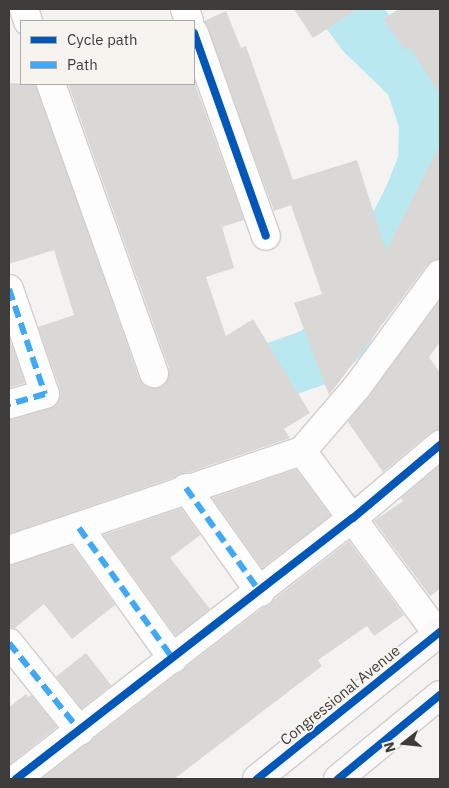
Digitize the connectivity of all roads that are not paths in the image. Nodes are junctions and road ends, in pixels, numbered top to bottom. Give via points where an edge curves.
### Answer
1 (195, 36) edge
2 (51, 85) edge
3 (266, 236) dead end
4 (440, 274) edge
5 (9, 289) edge
6 (154, 373) dead end
7 (9, 404) edge
8 (440, 445) edge
9 (302, 451) junction
10 (186, 488) junction
11 (353, 518) junction
12 (80, 528) junction
13 (9, 550) edge
14 (260, 592) junction
15 (439, 633) edge
16 (9, 643) edge
17 (173, 659) junction
18 (440, 695) edge
19 (80, 731) junction
20 (351, 775) edge
21 (16, 779) edge
22 (257, 779) edge

1 - 3 street
2 - 6 street
4 - 9 street via 357,387
5 - 7 street via 45,394
8 - 11 street
9 - 10 street
9 - 11 street
10 - 12 street
10 - 14 street
11 - 14 street
11 - 15 street
12 - 13 street
12 - 17 street
14 - 17 street
15 - 22 main road, Congressional Avenue
16 - 19 street
17 - 19 street
18 - 20 main road
19 - 21 street

